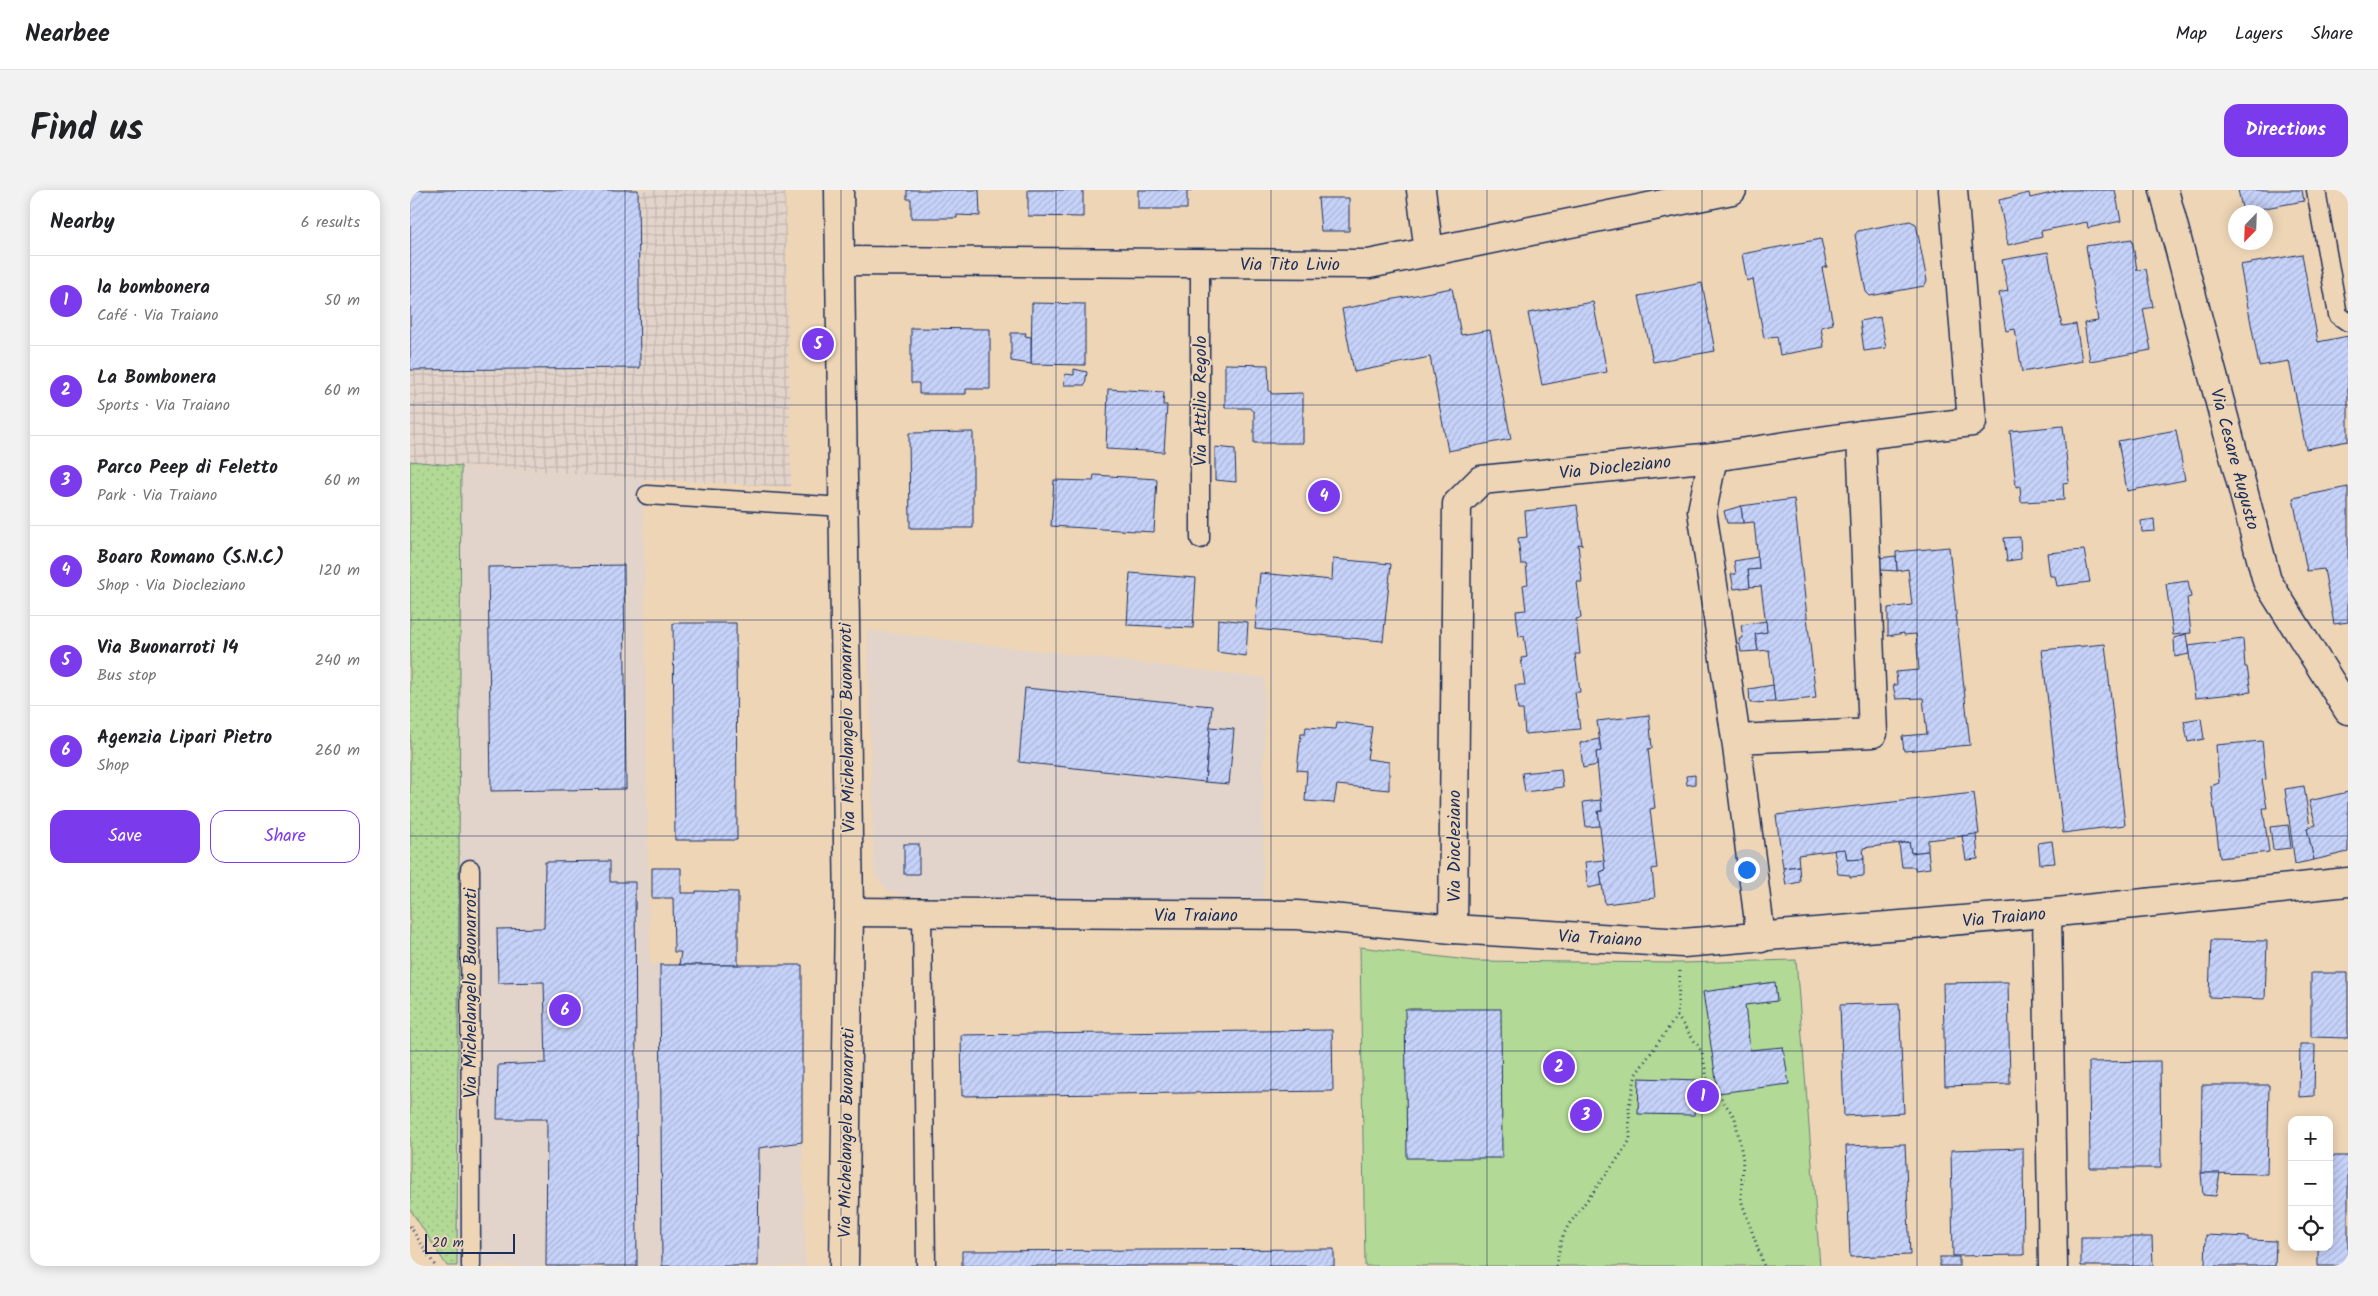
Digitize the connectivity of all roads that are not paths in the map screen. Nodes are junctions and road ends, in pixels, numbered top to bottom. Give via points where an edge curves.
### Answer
1 (839, 190) edge
2 (1421, 190) edge
3 (1732, 190) edge
4 (1953, 190) edge
5 (2164, 190) edge
6 (2316, 190) edge
7 (1429, 252) junction
8 (841, 262) junction
9 (1200, 263) junction
10 (2348, 322) edge
11 (1861, 435) junction
12 (1713, 457) junction
13 (648, 495) dead end
14 (844, 507) junction
15 (1200, 539) dead end
16 (2348, 710) edge
17 (1736, 739) junction
18 (470, 869) dead end
19 (2348, 882) edge
20 (850, 912) junction
21 (922, 913) junction
22 (2047, 913) junction
23 (1453, 929) junction
24 (1761, 938) junction
25 (471, 1266) edge
26 (844, 1266) edge
27 (926, 1266) edge
28 (2053, 1266) edge

1 - 8 street, Via Michelangelo Buonarroti
2 - 7 street
3 - 7 street, Via Tito Livio
4 - 11 street, Via Diocleziano via 1972,422
5 - 16 street, Via Cesare Augusto via 2267,581
6 - 10 lane via 2338,315
7 - 9 street, Via Tito Livio via 1369,264
8 - 9 street, Via Tito Livio
8 - 14 street, Via Michelangelo Buonarroti
9 - 15 lane, Via Attilio Regolo
11 - 12 street, Via Diocleziano
11 - 17 street via 1873,733
12 - 17 street via 1702,511
12 - 23 street, Via Diocleziano via 1481,480 1457,504
13 - 14 lane
14 - 20 street, Via Michelangelo Buonarroti
17 - 24 street
18 - 25 lane, Via Michelangelo Buonarroti
19 - 22 street, Via Traiano
20 - 21 street, Via Traiano
20 - 26 street, Via Michelangelo Buonarroti
21 - 23 street, Via Traiano via 1297,915
21 - 27 lane
22 - 24 street, Via Traiano
22 - 28 street
23 - 24 street, Via Traiano via 1683,943

